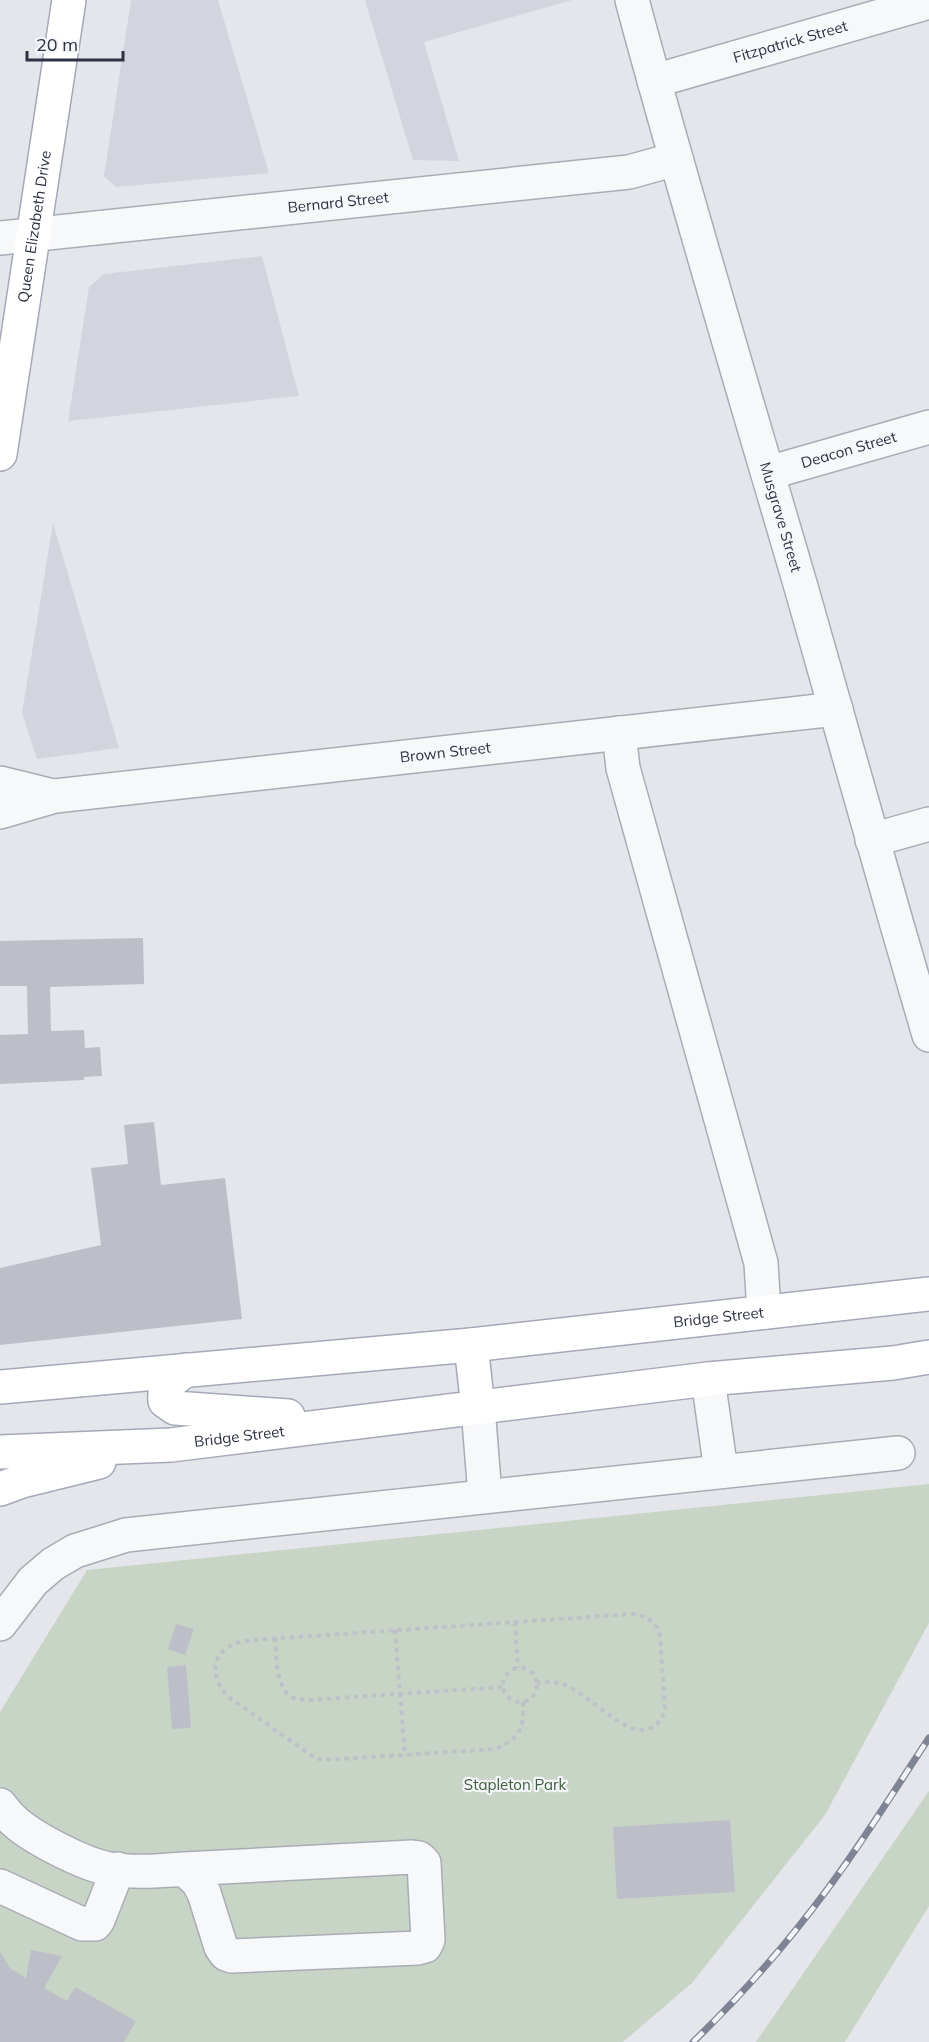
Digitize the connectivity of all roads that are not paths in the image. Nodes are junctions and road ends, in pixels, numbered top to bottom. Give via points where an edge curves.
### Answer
1 (69, 0) edge
2 (632, 0) edge
3 (929, 2) edge
4 (654, 81) junction
5 (676, 159) junction
6 (35, 235) junction
7 (0, 238) edge
8 (929, 427) edge
9 (0, 454) edge
10 (768, 473) junction
11 (836, 709) junction
12 (619, 733) junction
13 (0, 783) edge
14 (55, 796) junction
15 (0, 812) edge
16 (929, 824) edge
17 (872, 840) junction
18 (929, 1035) edge
19 (929, 1294) edge
20 (764, 1312) junction
21 (471, 1345) junction
22 (929, 1357) edge
23 (893, 1363) junction
24 (186, 1370) junction
25 (929, 1373) edge
26 (708, 1379) junction
27 (0, 1387) edge
28 (478, 1408) junction
29 (365, 1422) junction
30 (171, 1445) junction
31 (0, 1452) edge
32 (898, 1453) dead end
33 (721, 1471) junction
34 (0, 1489) edge
35 (485, 1496) junction
36 (0, 1624) edge
37 (0, 1805) edge
38 (118, 1869) junction
39 (184, 1869) junction
40 (0, 1886) edge

1 - 6 main road, Queen Elizabeth Drive
2 - 4 street, Musgrave Street
3 - 4 street, Fitzpatrick Street
4 - 5 street, Musgrave Street
5 - 6 street, Bernard Street via 629,172
5 - 10 street, Musgrave Street
6 - 7 street, Bernard Street
6 - 9 main road, Queen Elizabeth Drive
8 - 10 street, Deacon Street
10 - 11 street, Musgrave Street
11 - 12 street, Brown Street
11 - 17 street, Musgrave Street
12 - 14 street, Brown Street
12 - 20 street via 623,768 761,1263
13 - 14 street, Brown Street
14 - 15 street, Brown Street
16 - 17 street
17 - 18 street, Musgrave Street
19 - 20 main road, Bridge Street
20 - 21 main road, Bridge Street
21 - 24 main road, Bridge Street
21 - 28 main road
22 - 23 main road, Bridge Street
23 - 25 main road
23 - 26 main road, Bridge Street
24 - 27 main road, Bridge Street
24 - 29 main road via 164,1392 165,1401 175,1408
26 - 28 main road, Bridge Street
26 - 33 street
28 - 29 main road, Bridge Street
28 - 35 street
29 - 30 main road, Bridge Street
30 - 31 main road, Bridge Street
30 - 34 main road
32 - 33 street
33 - 35 street
35 - 36 street via 126,1535 75,1551 53,1564 33,1581
37 - 38 street via 13,1820 70,1855
38 - 39 street
38 - 40 street via 98,1920 90,1925
39 - 39 street via 419,1858 424,1863 428,1940 418,1948 232,1956 220,1947 204,1893

